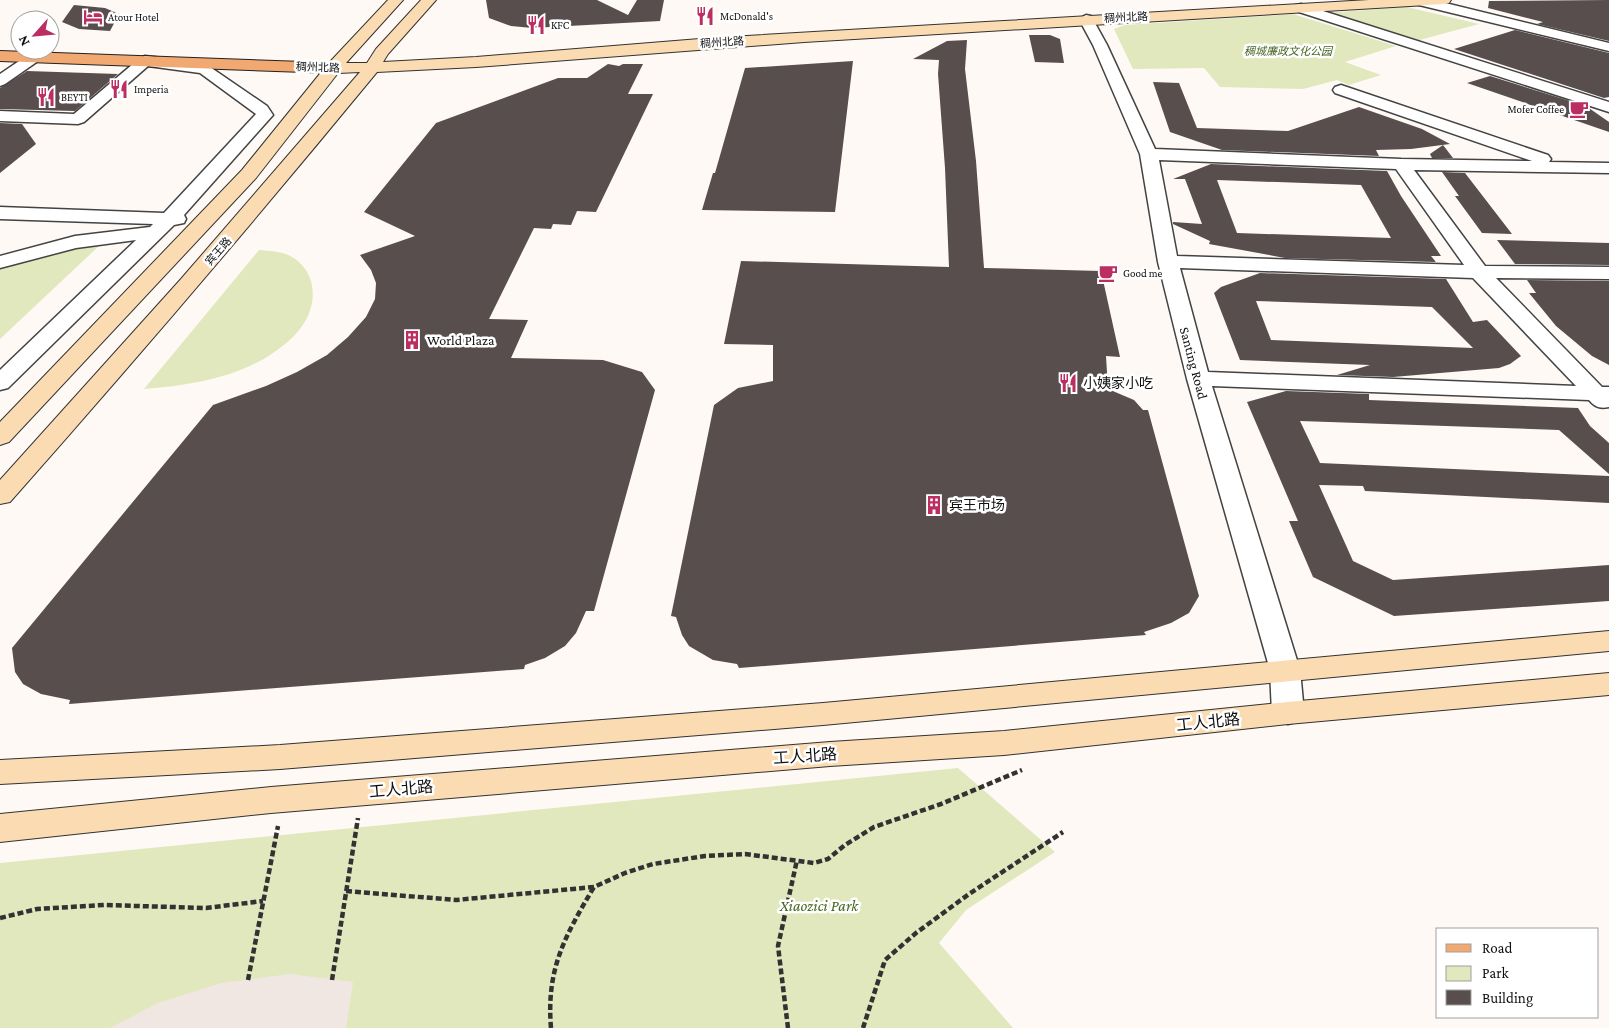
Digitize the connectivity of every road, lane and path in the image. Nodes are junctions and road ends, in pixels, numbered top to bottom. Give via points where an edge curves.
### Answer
1 (396, 0) edge
2 (428, 0) edge
3 (1232, 0) edge
4 (1444, 0) edge
5 (1420, 1) junction
6 (1301, 8) junction
7 (1086, 19) junction
8 (60, 44) edge
9 (502, 46) dead end
10 (1609, 47) edge
11 (307, 52) dead end
12 (384, 57) junction
13 (336, 58) junction
14 (60, 59) edge
15 (30, 60) edge
16 (145, 61) junction
17 (0, 81) edge
18 (1341, 90) dead end
19 (1609, 106) edge
20 (0, 116) edge
21 (1150, 154) junction
22 (1401, 164) junction
23 (1565, 167) junction
24 (1609, 168) edge
25 (1609, 182) edge
26 (0, 213) edge
27 (206, 220) junction
28 (162, 225) junction
29 (0, 262) edge
30 (1168, 262) junction
31 (1479, 272) junction
32 (1609, 273) edge
33 (1198, 379) junction
34 (0, 383) edge
35 (1605, 398) edge
36 (0, 437) edge
37 (0, 496) edge
38 (1609, 641) edge
39 (1284, 670) junction
40 (1609, 684) edge
41 (1288, 713) junction
42 (1022, 770) dead end
43 (0, 772) edge
44 (362, 792) junction
45 (283, 799) junction
46 (0, 828) edge
47 (1063, 832) dead end
48 (797, 860) junction
49 (594, 887) junction
50 (346, 891) junction
51 (263, 901) junction
52 (0, 918) edge
53 (248, 980) dead end
54 (332, 980) dead end
55 (552, 1028) edge
56 (788, 1028) edge
57 (863, 1028) edge

1 - 13 main road
2 - 12 main road, 宾王路
3 - 9 main road, 稠州北路
4 - 5 main road, 稠州北路
5 - 6 main road, 稠州北路
5 - 10 street
6 - 7 main road, 稠州北路
6 - 19 street
7 - 12 main road, 稠州北路 via 709,43 439,65
7 - 21 street, Santing Road
8 - 11 main road, 稠州北路
12 - 13 main road, 稠州北路
12 - 37 main road, 宾王路 via 239,227
13 - 16 main road, 稠州北路
13 - 27 main road via 250,174
14 - 16 main road, 稠州北路
15 - 17 street
16 - 20 street via 78,118
16 - 28 street via 205,70 265,115
18 - 23 street
21 - 22 street
21 - 30 street, Santing Road
22 - 23 street
22 - 31 street
23 - 24 street
23 - 25 street
26 - 28 street
27 - 28 street
27 - 36 main road
28 - 29 street via 75,242
28 - 34 street
30 - 31 street
30 - 33 street, Santing Road
31 - 32 street
31 - 35 street
33 - 35 street
33 - 39 street, Santing Road
38 - 39 main road
39 - 41 street, Santing Road
39 - 43 main road via 813,714 300,755
40 - 41 main road, 工人北路
41 - 44 main road, 工人北路 via 1004,743
42 - 48 path via 941,804 874,827 828,859 814,862
44 - 45 main road, 工人北路
44 - 50 path
45 - 46 main road, 工人北路
45 - 51 path
47 - 57 path via 969,894 885,960
48 - 49 path via 745,854 705,856 653,864
48 - 56 path via 778,946
49 - 50 path via 456,900
49 - 55 path via 559,950 552,972
50 - 54 path
51 - 52 path via 206,908 104,905 37,909
51 - 53 path

